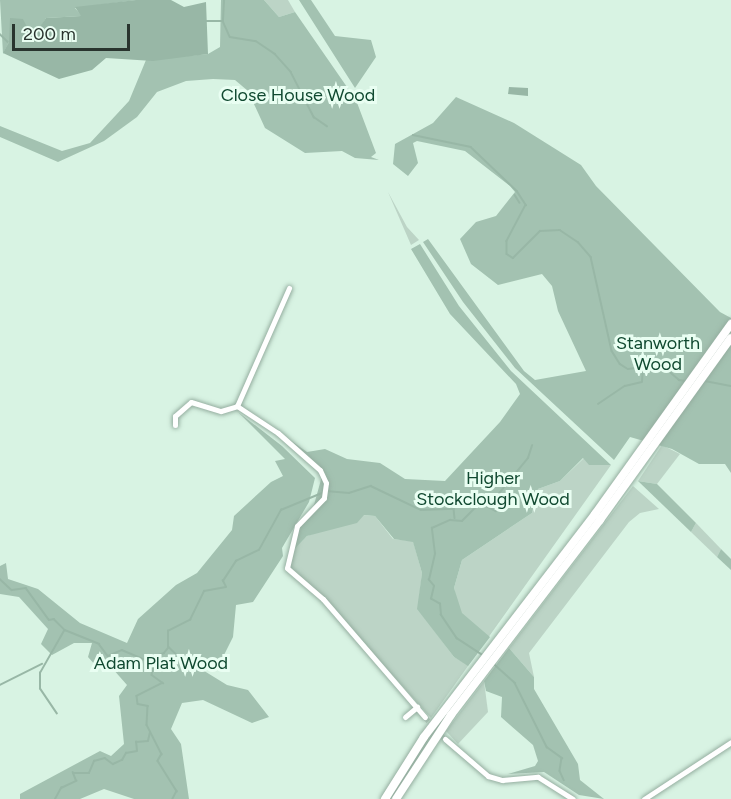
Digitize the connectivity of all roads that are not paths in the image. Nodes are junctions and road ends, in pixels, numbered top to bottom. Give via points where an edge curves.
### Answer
1 (289, 288) dead end
2 (731, 324) edge
3 (731, 338) edge
4 (237, 406) junction
5 (175, 425) dead end
6 (649, 446) junction
7 (462, 693) junction
8 (417, 708) junction
9 (405, 717) dead end
10 (425, 717) tunnel mouth
11 (445, 739) tunnel mouth
12 (731, 742) edge
13 (384, 799) edge
14 (396, 799) edge
15 (573, 799) edge
16 (644, 799) edge

1 - 4 street
2 - 6 highway
3 - 6 highway
4 - 5 street via 220,411 191,402 175,416
4 - 8 street via 278,433 320,470 326,483 324,498 297,526 287,568 323,599
6 - 7 highway
7 - 13 highway
7 - 14 highway
8 - 9 street
8 - 10 street
11 - 15 street via 488,776 502,780 538,777
12 - 16 street

